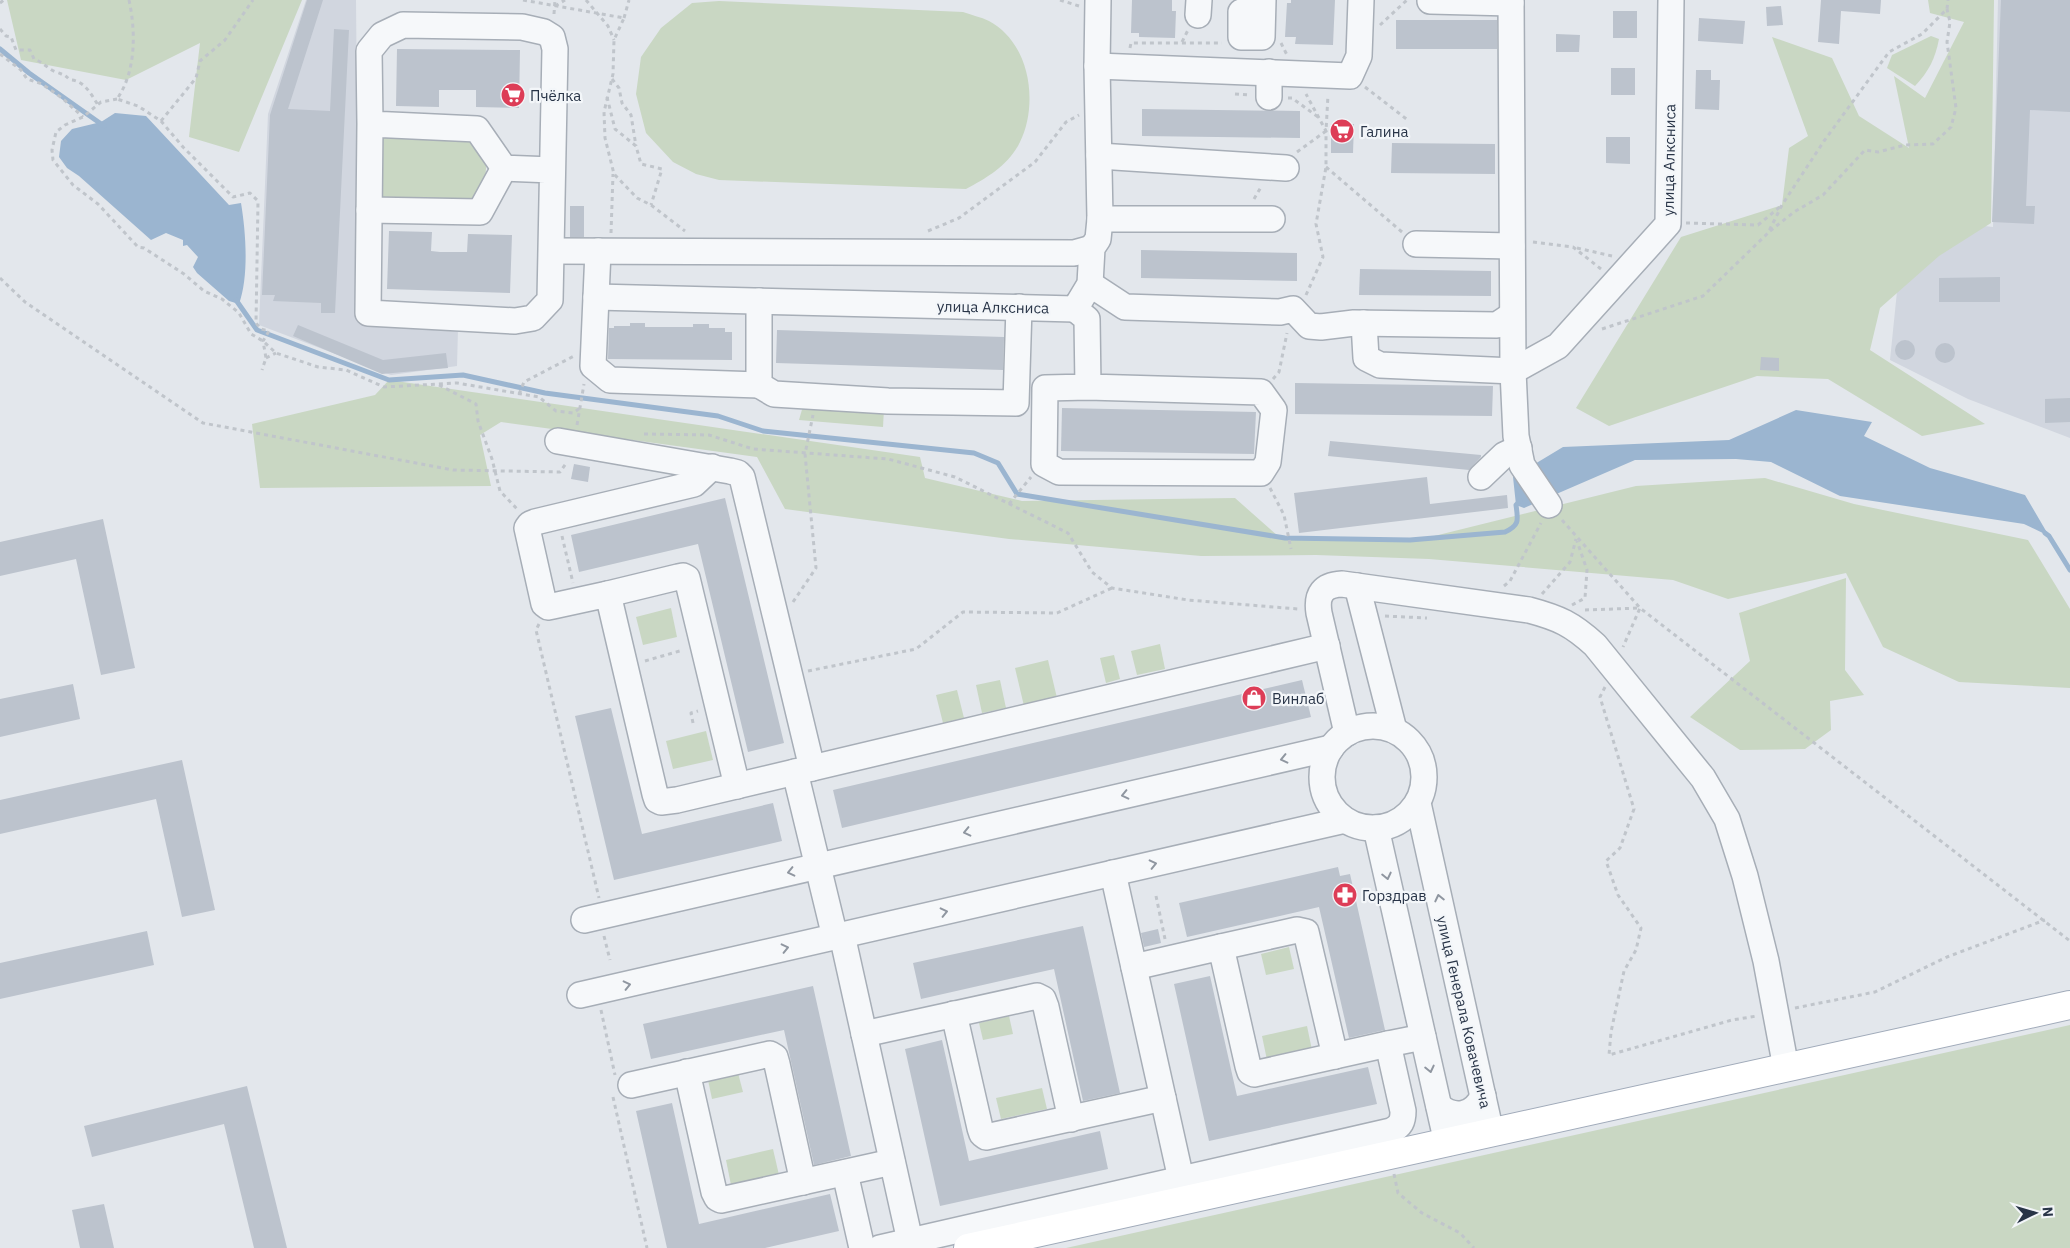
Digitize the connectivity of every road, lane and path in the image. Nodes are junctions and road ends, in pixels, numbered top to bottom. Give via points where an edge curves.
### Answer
1 (4, 0) edge
2 (129, 0) edge
3 (253, 0) edge
4 (523, 0) edge
5 (565, 0) edge
6 (586, 0) edge
7 (629, 0) edge
8 (1098, 0) edge
9 (1361, 0) edge
10 (1671, 0) edge
11 (1948, 0) edge
12 (1430, 1) dead end
13 (1511, 1) edge
14 (0, 3) edge
15 (554, 6) junction
16 (1947, 9) junction
17 (597, 13) junction
18 (624, 18) junction
19 (0, 29) edge
20 (614, 40) junction
21 (1228, 43) dead end
22 (1273, 44) dead end
23 (1282, 44) dead end
24 (0, 54) edge
25 (1097, 66) junction
26 (1128, 67) junction
27 (1296, 74) junction
28 (1339, 75) junction
29 (612, 78) junction
30 (1222, 82) junction
31 (1269, 84) junction
32 (607, 96) junction
33 (117, 99) junction
34 (1098, 104) junction
35 (98, 105) junction
36 (83, 117) junction
37 (1319, 119) junction
38 (1408, 120) dead end
39 (161, 121) junction
40 (370, 124) junction
41 (1326, 131) junction
42 (636, 146) junction
43 (1099, 156) junction
44 (1326, 167) junction
45 (504, 168) junction
46 (1286, 168) dead end
47 (552, 170) junction
48 (614, 174) junction
49 (651, 205) junction
50 (1782, 205) junction
51 (369, 210) junction
52 (1100, 219) junction
53 (1272, 219) dead end
54 (1662, 231) junction
55 (925, 232) dead end
56 (1768, 233) junction
57 (1512, 243) junction
58 (605, 244) junction
59 (1416, 244) joint
60 (1092, 248) junction
61 (1574, 248) junction
62 (552, 251) junction
63 (714, 251) junction
64 (1618, 254) dead end
65 (0, 278) edge
66 (1617, 281) junction
67 (1090, 284) junction
68 (596, 297) junction
69 (760, 301) junction
70 (1019, 307) junction
71 (1075, 309) junction
72 (1293, 309) junction
73 (1512, 315) junction
74 (1364, 323) junction
75 (1600, 330) dead end
76 (263, 340) junction
77 (594, 345) junction
78 (276, 353) junction
79 (266, 358) junction
80 (262, 370) dead end
81 (1513, 371) junction
82 (438, 384) junction
83 (584, 385) dead end
84 (759, 385) junction
85 (1088, 387) junction
86 (1261, 392) junction
87 (518, 394) junction
88 (580, 407) junction
89 (810, 433) dead end
90 (642, 434) dead end
91 (566, 442) junction
92 (805, 454) junction
93 (1520, 457) junction
94 (1044, 464) junction
95 (712, 467) junction
96 (495, 470) junction
97 (1261, 472) junction
98 (1480, 477) dead end
99 (1009, 504) junction
100 (1549, 505) joint
101 (557, 517) junction
102 (530, 524) junction
103 (1576, 538) junction
104 (1290, 549) dead end
105 (1357, 586) junction
106 (1112, 588) junction
107 (608, 594) junction
108 (577, 601) junction
109 (548, 607) junction
110 (1569, 607) dead end
111 (1640, 608) junction
112 (1300, 609) dead end
113 (1529, 610) junction
114 (1581, 610) dead end
115 (778, 625) junction
116 (682, 642) dead end
117 (1327, 646) junction
118 (642, 653) dead end
119 (1613, 668) junction
120 (790, 674) junction
121 (1394, 730) junction
122 (1339, 740) junction
123 (804, 770) junction
124 (737, 786) junction
125 (1418, 804) junction
126 (1345, 820) junction
127 (1376, 828) junction
128 (818, 866) junction
129 (1113, 873) junction
130 (1156, 896) dead end
131 (594, 917) joint
132 (2045, 920) junction
133 (838, 936) junction
134 (2070, 941) edge
135 (1222, 947) junction
136 (1170, 959) junction
137 (1134, 967) junction
138 (588, 994) joint
139 (2070, 1005) edge
140 (1775, 1012) junction
141 (954, 1014) junction
142 (864, 1034) junction
143 (1423, 1037) junction
144 (1388, 1044) junction
145 (1335, 1056) junction
146 (1786, 1068) junction
147 (687, 1072) junction
148 (625, 1086) junction
149 (1483, 1096) junction
150 (1163, 1098) junction
151 (1438, 1106) junction
152 (1070, 1119) junction
153 (1491, 1133) junction
154 (1447, 1143) junction
155 (1390, 1156) junction
156 (892, 1162) junction
157 (845, 1173) junction
158 (1181, 1179) junction
159 (804, 1182) junction
160 (910, 1241) junction
161 (647, 1248) edge
162 (862, 1248) edge
163 (880, 1248) edge
164 (968, 1248) edge
165 (1474, 1248) edge

1 - 14 path
2 - 33 path via 134,52 125,88
3 - 39 path via 225,40 200,61 196,78
4 - 15 path
5 - 15 path
6 - 17 path
7 - 18 path
8 - 25 street
9 - 28 street via 1359,56
10 - 54 street, улица Алксниса via 1668,224
11 - 16 path
12 - 13 street
13 - 57 street
15 - 17 path
16 - 50 path via 1922,34 1888,52
16 - 56 path via 1956,108 1950,127 1933,144 1905,145 1878,152 1865,150 1823,196 1794,212
17 - 18 path
17 - 20 path
18 - 20 path
19 - 35 path via 11,37 16,50 30,50 34,59 83,84
20 - 29 path
21 - 26 path via 1130,43
22 - 23 path
24 - 36 path via 21,70 27,79 42,84
25 - 26 street
25 - 34 street
26 - 30 street via 1159,79
27 - 28 street
27 - 31 street
27 - 37 path
28 - 38 path
28 - 41 path
29 - 32 path
29 - 42 path via 619,88 622,103 632,114
30 - 31 street
30 - 31 path
31 - 37 path
32 - 42 path via 615,129
32 - 48 path via 605,138
33 - 35 path
33 - 39 path via 138,106
34 - 43 street
34 - 55 path via 1066,122 1034,162 959,218
35 - 36 path
36 - 76 path via 56,132 52,150 53,160 73,186 98,204 138,247 184,274 204,291 222,299 239,313 251,334
37 - 41 path
39 - 76 path via 234,197 250,193 258,200 256,323 269,331
40 - 45 street via 477,129
40 - 47 street via 369,51 382,35 403,25 522,27 544,32 552,37 556,49
40 - 51 street
41 - 44 path
42 - 49 path via 641,164 662,169
43 - 46 street
43 - 52 street
44 - 59 path
44 - 72 path via 1316,224 1323,257 1304,299
45 - 47 street
45 - 51 street via 480,212
47 - 62 street
48 - 49 path via 637,198
48 - 58 path
49 - 63 path
50 - 54 path via 1758,225 1680,223
50 - 56 path
51 - 62 street via 368,313 515,321 533,318 550,300
52 - 53 street
52 - 60 street via 1098,239
54 - 66 street, улица Алксниса
56 - 75 path via 1703,296
57 - 59 street
57 - 61 path
57 - 73 street
58 - 62 street
58 - 63 street
58 - 68 street
60 - 63 street via 1074,253
60 - 67 street
61 - 64 path via 1610,257
61 - 66 path
65 - 96 path via 25,302 203,423 453,470
66 - 81 street, улица Алксниса via 1558,346
67 - 71 street
67 - 72 street via 1125,307 1280,312
68 - 69 street, улица Алксниса
68 - 77 street
69 - 70 street, улица Алксниса
69 - 84 street
70 - 71 street, улица Алксниса
70 - 84 street via 1016,403 774,394
71 - 85 street via 1087,319
72 - 74 street via 1309,326
72 - 86 path via 1279,372
73 - 74 street via 1497,325
73 - 81 street
74 - 81 street via 1366,358 1380,365
76 - 78 path
76 - 79 path
77 - 84 street via 592,366 610,380
77 - 87 path via 524,382
78 - 79 path
78 - 82 path via 318,367 346,370 384,387
79 - 80 path
81 - 93 street
82 - 87 path via 456,383
82 - 96 path via 476,404 478,421
83 - 88 path
85 - 86 street
85 - 94 street via 1045,388
86 - 97 street via 1274,410 1268,462
87 - 88 path via 538,397 556,411 573,413
88 - 91 path
89 - 92 path
90 - 92 path via 709,435 753,449
91 - 95 street
91 - 96 path via 572,456 560,472
92 - 99 path via 888,459 955,477
92 - 115 path via 816,568
93 - 98 street via 1504,455
93 - 100 street
94 - 97 street via 1059,472
94 - 99 path
95 - 101 street via 694,484
95 - 115 street via 738,473 742,478
96 - 102 path via 500,491
97 - 104 path via 1284,515
99 - 106 path via 1068,533 1092,572
100 - 103 path
101 - 102 street
101 - 108 path
102 - 109 street via 528,536 543,600
103 - 110 path via 1587,570 1585,598
103 - 111 path
103 - 113 path via 1570,562
105 - 113 street
105 - 117 street via 1333,585 1319,594 1317,603
105 - 121 street
106 - 112 path via 1188,600
106 - 120 path via 1057,612 963,612 916,649
107 - 108 street
107 - 124 street via 657,800 667,803
107 - 124 street via 678,577 687,578
108 - 109 street
109 - 131 path via 536,630
111 - 114 path
111 - 119 path
111 - 132 path
113 - 119 street via 1575,627
115 - 120 street
116 - 118 path via 684,652 644,661
117 - 122 street
117 - 123 street
119 - 140 street via 1702,778 1727,819 1745,876
119 - 140 path via 1600,697 1634,809 1620,848 1606,861 1618,895 1641,928 1636,950 1624,971 1609,1055 1732,1020
120 - 123 street
121 - 122 street via 1362,727
121 - 125 street, улица Генерала Ковачевича via 1411,742 1424,766 1423,793
122 - 126 street via 1324,762 1322,775 1323,788 1332,806
122 -> 128 street
123 - 124 street
123 - 128 street
125 - 127 street via 1397,823
149 -> 125 street, улица Генерала Ковачевича
126 - 127 street via 1358,826
129 -> 126 street
127 -> 143 street
128 -> 131 street
128 - 133 street
133 -> 129 street
129 - 137 street
130 - 136 path
132 - 134 path
132 - 140 path via 1947,957 1875,992
138 -> 133 street
133 - 142 street
135 - 136 street
135 - 145 street via 1297,930 1306,932
135 - 145 street via 1250,1072 1258,1074
136 - 137 street
137 - 150 street
138 - 148 path
139 - 146 main road
140 - 146 street
141 - 142 street
141 - 152 street via 982,1134 991,1137
141 - 152 street via 1031,997 1043,999
142 - 156 street
143 - 144 street
143 -> 151 street
144 - 145 street
144 - 158 street via 1403,1111 1399,1127
146 - 153 main road
147 - 148 street
147 - 159 street via 717,1198 721,1200
147 - 159 street via 770,1054 775,1057
148 - 161 path via 612,1089
149 - 151 street via 1475,1108 1462,1114 1449,1113
149 - 153 street, улица Генерала Ковачевича
150 - 152 street
150 - 158 street
151 - 154 street
153 - 154 main road
154 - 155 main road
155 - 164 main road
155 - 165 path via 1398,1193 1422,1213 1460,1233
156 - 157 street
156 - 160 street
157 - 159 street
157 - 162 street
158 - 160 street
160 - 163 street

